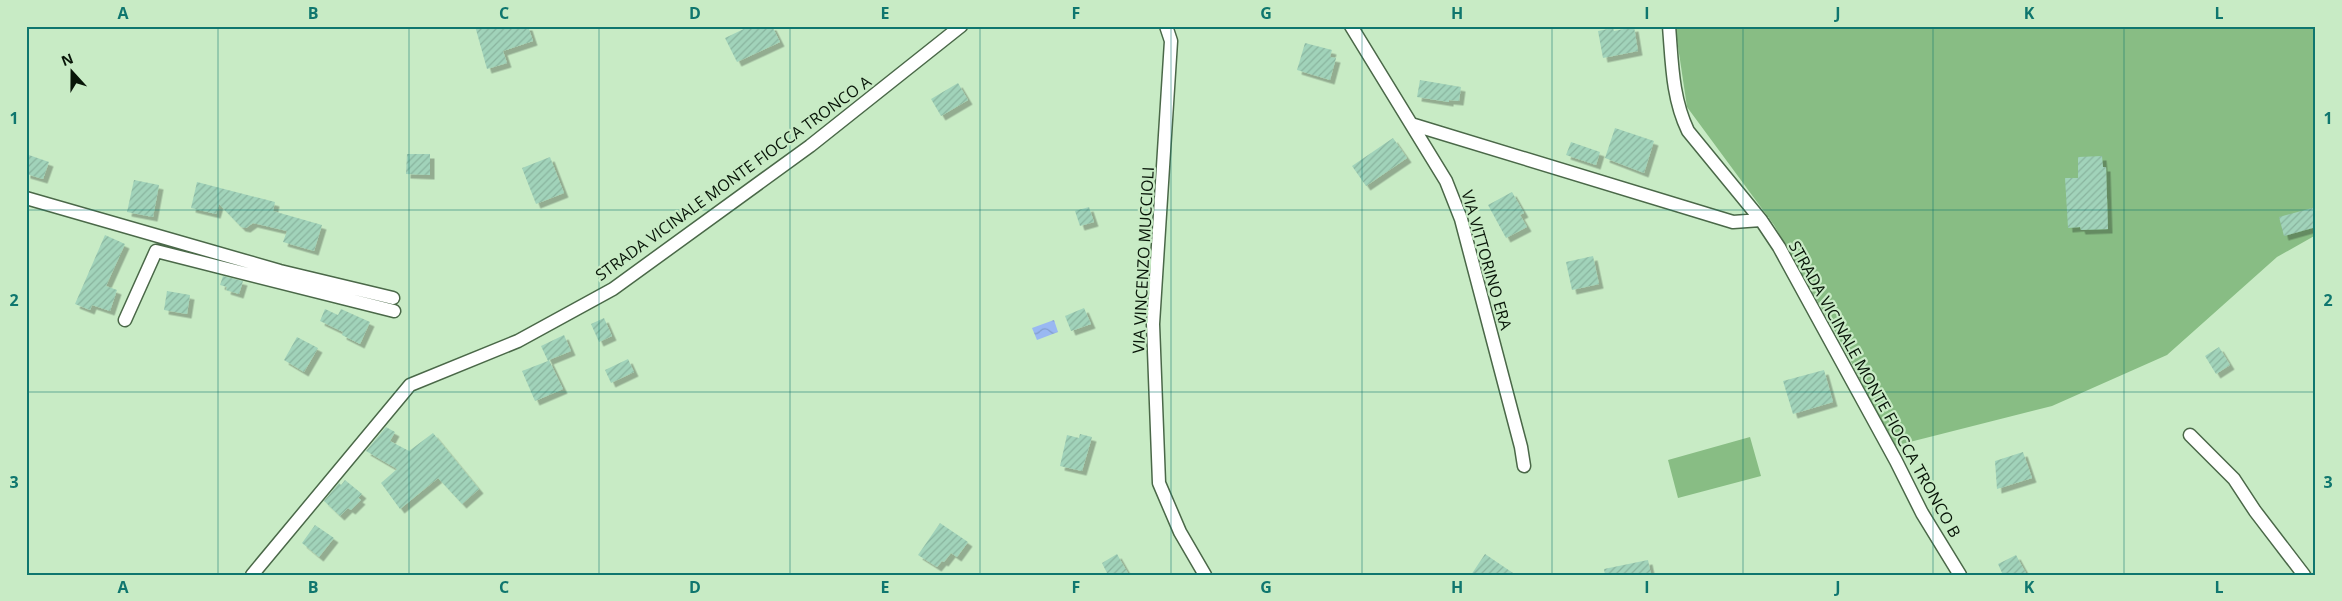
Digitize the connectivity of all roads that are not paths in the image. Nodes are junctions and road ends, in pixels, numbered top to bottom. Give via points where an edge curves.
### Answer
1 (961, 26) edge
2 (1166, 26) edge
3 (1351, 26) edge
4 (1669, 26) edge
5 (1411, 124) junction
6 (26, 198) edge
7 (1760, 220) junction
8 (393, 298) dead end
9 (394, 311) dead end
10 (124, 320) dead end
11 (2190, 435) dead end
12 (1524, 466) dead end
13 (252, 575) edge
14 (1205, 575) edge
15 (1960, 575) edge
16 (2304, 575) edge

1 - 13 street, STRADA VICINALE MONTE FIOCCA TRONCO A via 810,146 613,289 518,342 410,385
2 - 14 street, VIA VINCENZO MUCCIOLI via 1171,41 1153,324 1159,483 1180,532
3 - 5 street, VIA VITTORINO ERA
4 - 7 street, STRADA VICINALE MONTE FIOCCA TRONCO B via 1674,89 1680,115 1700,147
5 - 7 street via 1732,222
5 - 12 street, VIA VITTORINO ERA via 1446,181 1461,218 1522,447
6 - 8 street via 280,271
7 - 15 street, STRADA VICINALE MONTE FIOCCA TRONCO B via 1779,247 1922,513
9 - 10 street via 156,251
11 - 16 street via 2234,479 2254,511

